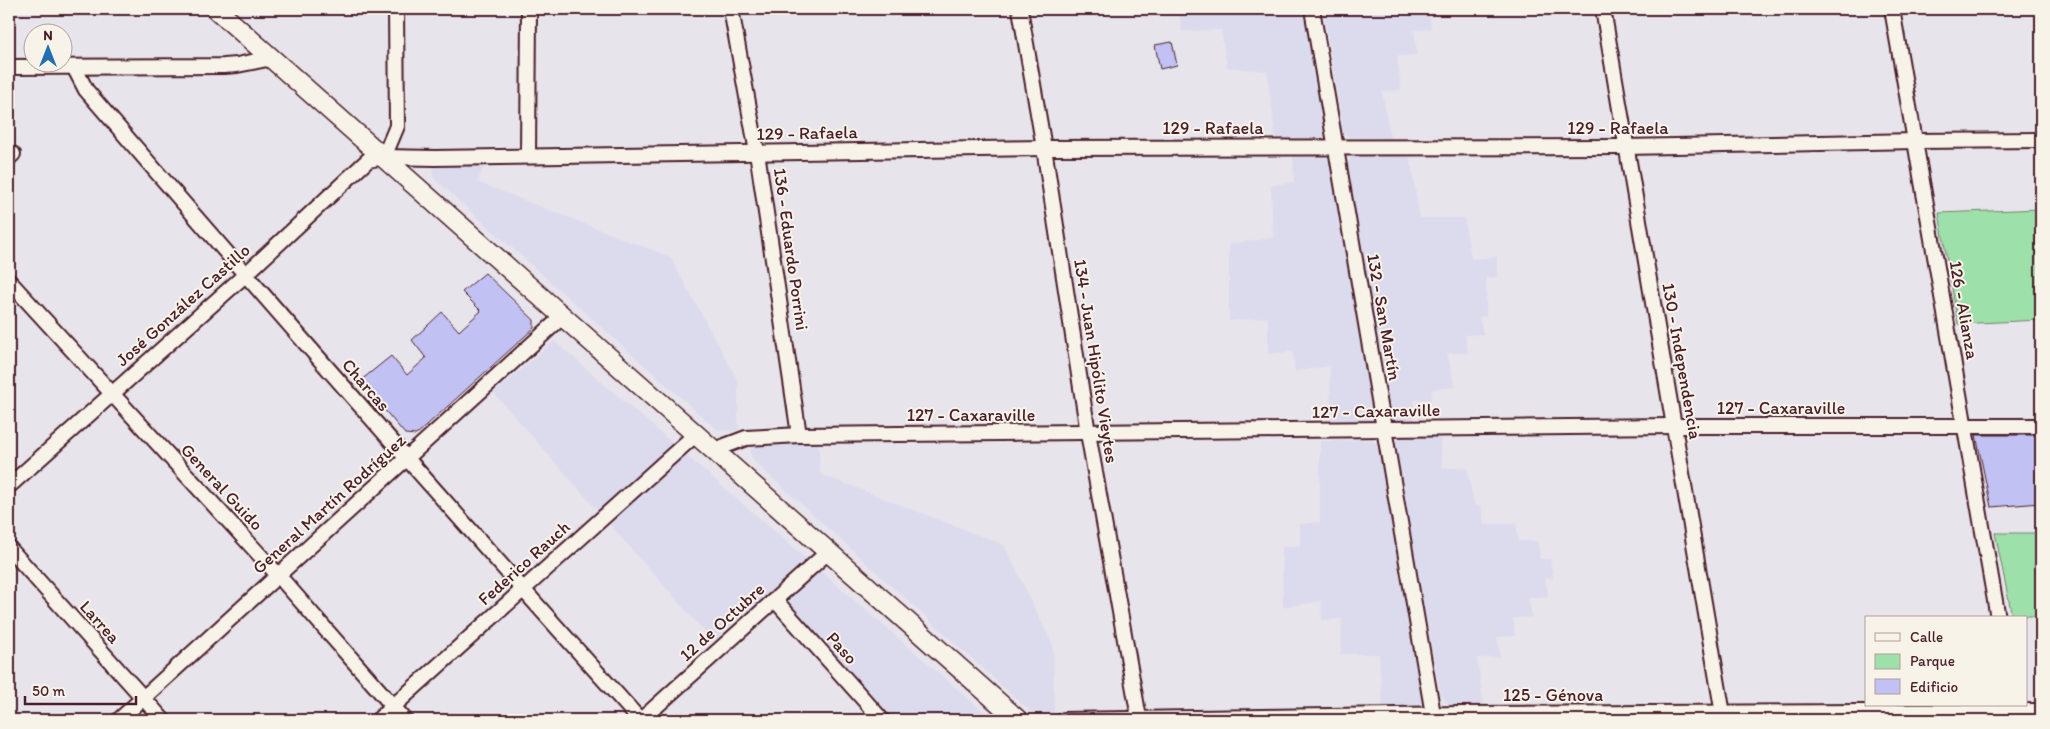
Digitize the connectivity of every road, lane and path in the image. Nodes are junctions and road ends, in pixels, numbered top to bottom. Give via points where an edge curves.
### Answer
1 (396, 9) edge
2 (528, 9) edge
3 (731, 9) edge
4 (1020, 9) edge
5 (1312, 9) edge
6 (1602, 9) edge
7 (1892, 9) edge
8 (218, 10) edge
9 (272, 58) junction
10 (9, 67) edge
11 (74, 67) junction
12 (2041, 140) edge
13 (1916, 141) junction
14 (1336, 146) junction
15 (1626, 147) junction
16 (1044, 148) junction
17 (757, 152) junction
18 (528, 156) junction
19 (384, 157) junction
20 (245, 275) junction
21 (9, 281) edge
22 (563, 316) junction
23 (112, 395) junction
24 (1674, 426) junction
25 (2041, 426) edge
26 (1964, 427) junction
27 (1384, 430) junction
28 (1088, 433) junction
29 (696, 434) junction
30 (799, 435) junction
31 (714, 450) junction
32 (407, 460) junction
33 (9, 486) edge
34 (9, 548) edge
35 (828, 552) junction
36 (278, 575) junction
37 (523, 590) junction
38 (775, 600) junction
39 (1998, 616) edge
40 (144, 698) junction
41 (393, 706) junction
42 (2041, 711) edge
43 (2014, 712) edge
44 (1433, 717) edge
45 (1723, 717) edge
46 (1139, 718) junction
47 (119, 720) edge
48 (163, 720) edge
49 (378, 720) edge
50 (405, 720) edge
51 (641, 720) edge
52 (882, 720) edge
53 (1018, 720) edge
54 (1064, 720) edge

1 - 19 street via 396,126
2 - 18 street
3 - 17 street, 136 - Eduardo Porrini
4 - 16 street, 134 - Juan Hipólito Vieytes
5 - 14 street, 132 - San Martín
6 - 15 street, 130 - Independencia
7 - 13 street, 126 - Alianza
8 - 9 main road
9 - 11 street via 236,65
9 - 19 main road
10 - 11 street
11 - 20 street, Charcas via 86,90
12 - 13 street, 129 - Rafaela
13 - 15 street, 129 - Rafaela
13 - 26 street, 126 - Alianza
14 - 15 street, 129 - Rafaela
14 - 16 street, 129 - Rafaela
14 - 27 street, 132 - San Martín
15 - 24 street, 130 - Independencia
16 - 17 street, 129 - Rafaela
16 - 28 street, 134 - Juan Hipólito Vieytes
17 - 18 street, 129 - Rafaela
17 - 30 street, 136 - Eduardo Porrini
18 - 19 street, 129 - Rafaela
19 - 20 street, José González Castillo via 368,160
19 - 22 main road
20 - 23 street, José González Castillo
20 - 32 street, Charcas
21 - 23 street, General Guido
22 - 29 main road
22 - 32 street, General Martín Rodríguez
23 - 33 street, José González Castillo
23 - 36 street, General Guido
24 - 26 street, 127 - Caxaraville
24 - 27 street, 127 - Caxaraville
24 - 45 street, 130 - Independencia
25 - 26 street, 127 - Caxaraville
26 - 39 street, 126 - Alianza
27 - 28 street, 127 - Caxaraville
27 - 44 street, 132 - San Martín
28 - 30 street, 127 - Caxaraville
28 - 46 street, 134 - Juan Hipólito Vieytes
29 - 31 main road
29 - 37 street, Federico Rauch
30 - 31 street, 127 - Caxaraville via 746,438
31 - 35 main road
32 - 36 street, General Martín Rodríguez
32 - 37 street, Charcas
34 - 40 street, Larrea
35 - 38 street, 12 de Octubre
35 - 53 main road
36 - 40 street, General Martín Rodríguez
36 - 41 street, General Guido
37 - 41 street, Federico Rauch
37 - 51 street, Charcas
38 - 51 street, 12 de Octubre
38 - 52 street, Paso
40 - 47 street, General Martín Rodríguez
40 - 48 street, Larrea
41 - 49 street, Federico Rauch
41 - 50 street, General Guido
42 - 43 street, 125 - Génova
43 - 45 street, 125 - Génova
44 - 45 street, 125 - Génova
44 - 46 street, 125 - Génova
46 - 54 street, 125 - Génova

